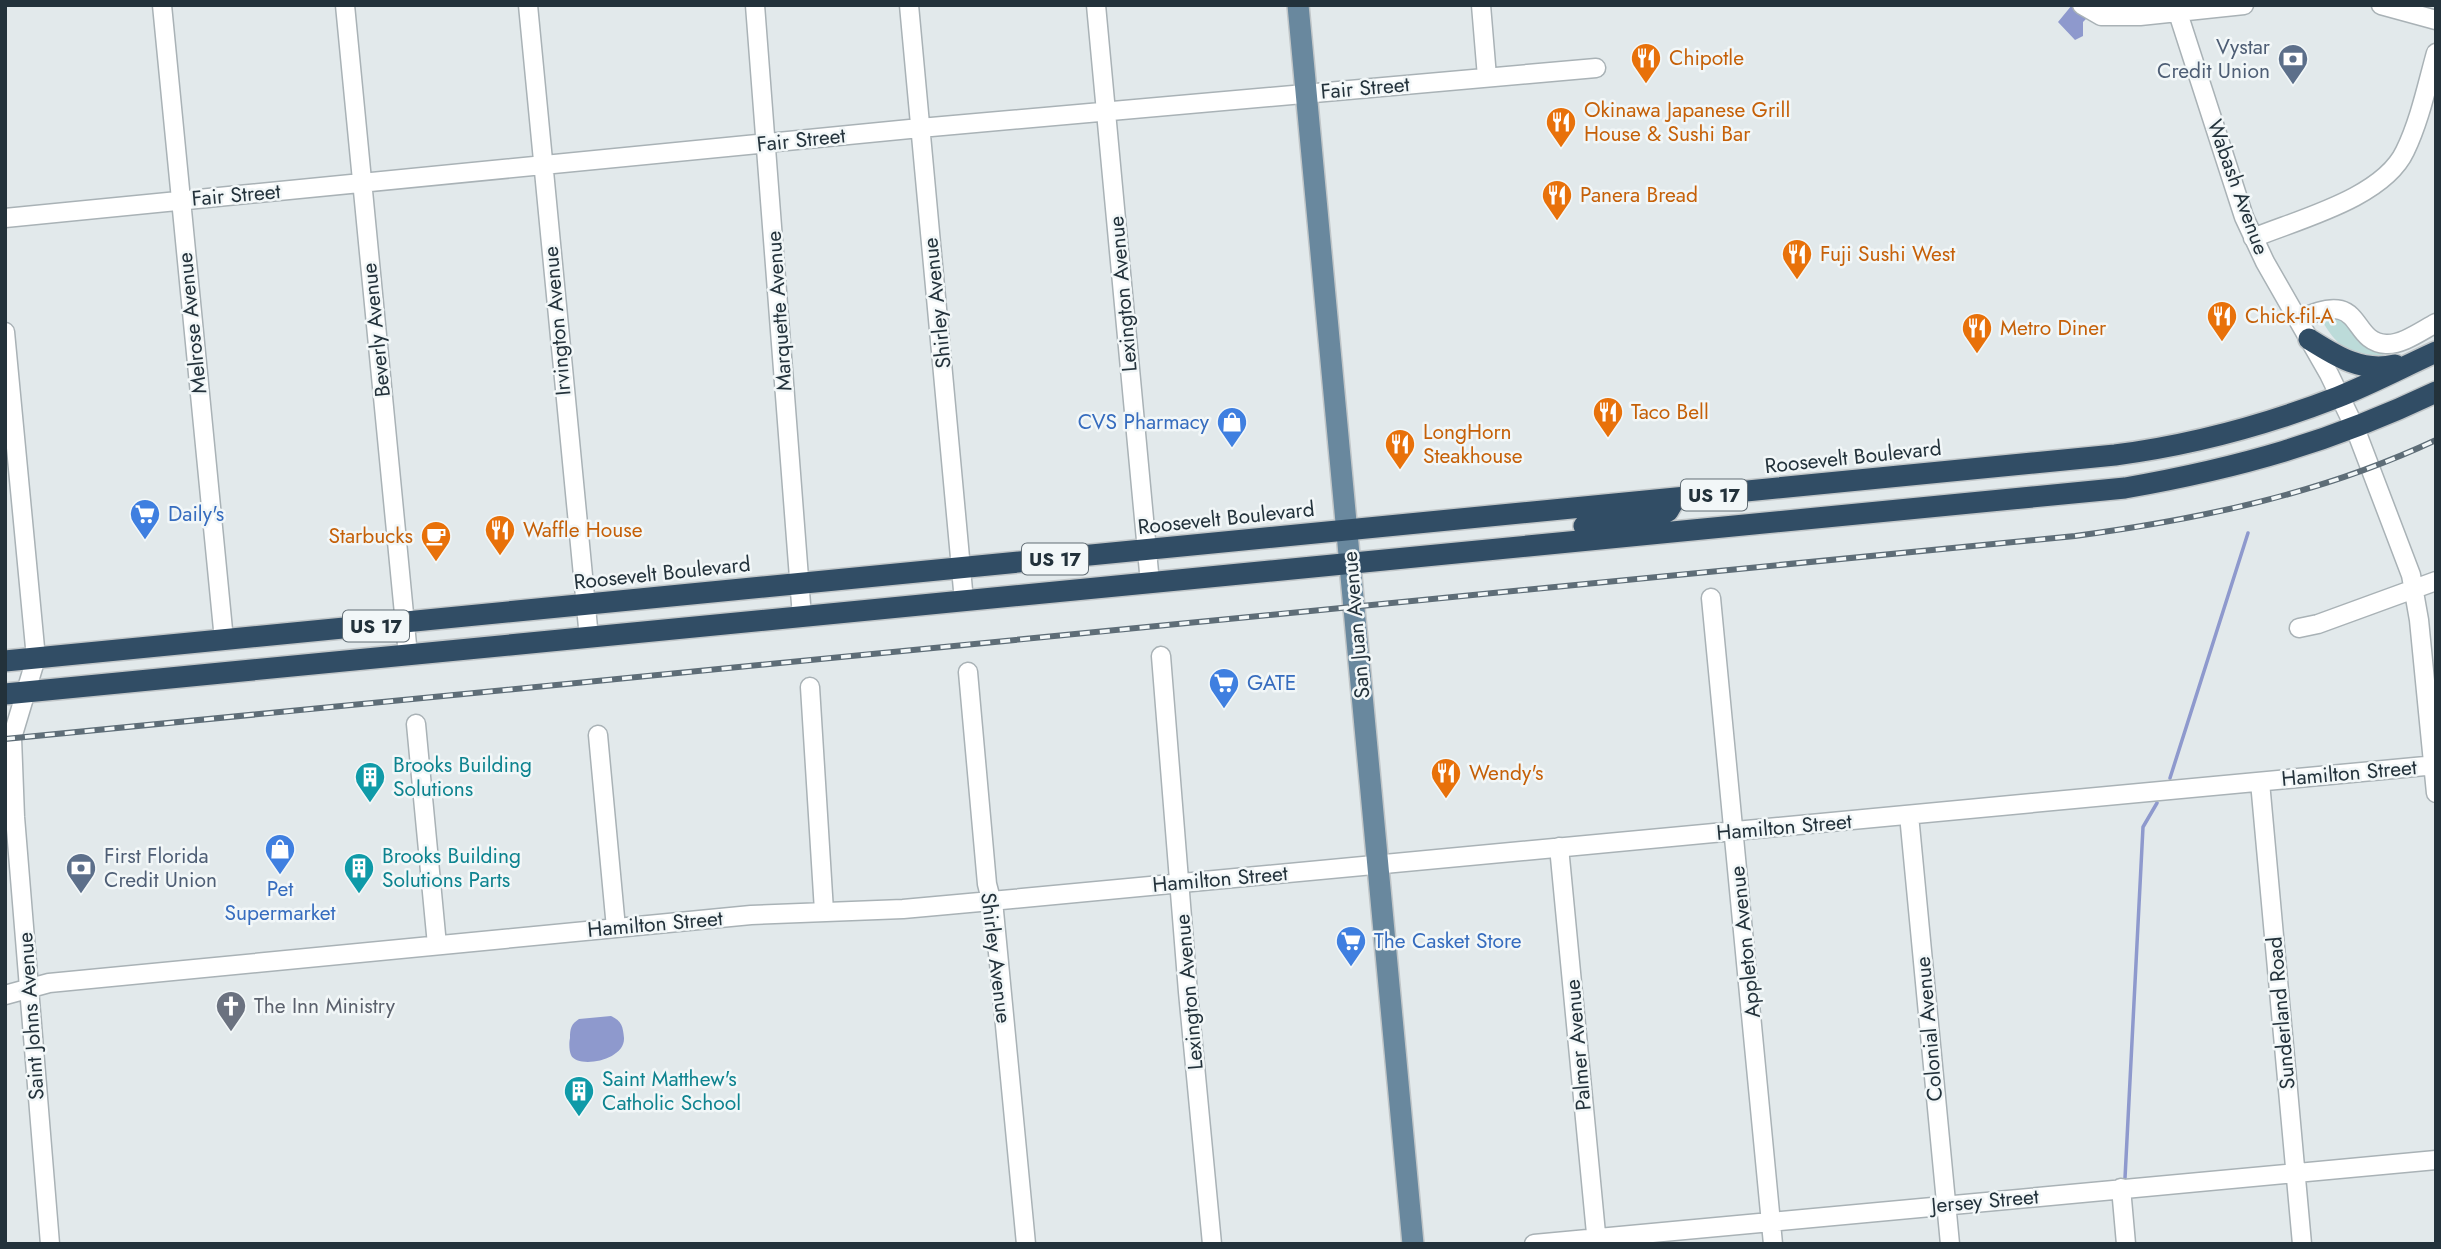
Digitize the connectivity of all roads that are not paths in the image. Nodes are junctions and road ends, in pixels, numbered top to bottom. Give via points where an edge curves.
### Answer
1 (162, 5) edge
2 (345, 5) edge
3 (528, 5) edge
4 (755, 5) edge
5 (909, 5) edge
6 (1096, 5) edge
7 (1298, 5) edge
8 (1481, 5) edge
9 (2244, 5) edge
10 (2381, 5) edge
11 (2088, 9) edge
12 (2178, 13) junction
13 (2436, 20) edge
14 (2436, 52) edge
15 (1596, 68) dead end
16 (1488, 77) junction
17 (1306, 93) junction
18 (1106, 111) junction
19 (920, 128) junction
20 (766, 143) junction
21 (543, 165) junction
22 (362, 183) junction
23 (180, 200) junction
24 (5, 218) edge
25 (2253, 238) junction
26 (2298, 320) junction
27 (2436, 323) edge
28 (5, 332) edge
29 (2309, 339) junction
30 (2428, 356) edge
31 (2436, 392) edge
32 (2340, 396) junction
33 (2355, 428) junction
34 (2081, 459) junction
35 (2125, 488) junction
36 (2009, 498) junction
37 (1675, 499) junction
38 (1347, 531) junction
39 (1541, 545) junction
40 (1147, 550) junction
41 (1350, 564) junction
42 (962, 568) junction
43 (2436, 581) edge
44 (1150, 583) junction
45 (799, 584) junction
46 (2414, 589) junction
47 (1711, 598) dead end
48 (964, 601) junction
49 (585, 605) junction
50 (802, 617) junction
51 (405, 623) junction
52 (2299, 628) dead end
53 (589, 638) junction
54 (224, 640) junction
55 (408, 655) junction
56 (1161, 656) dead end
57 (36, 658) junction
58 (5, 661) edge
59 (968, 672) dead end
60 (810, 687) dead end
61 (15, 693) edge
62 (416, 724) dead end
63 (9, 733) edge
64 (598, 735) dead end
65 (2435, 765) edge
66 (2260, 782) junction
67 (2436, 793) edge
68 (1909, 815) junction
69 (1734, 832) junction
70 (1559, 847) junction
71 (1378, 865) junction
72 (1180, 883) junction
73 (991, 901) junction
74 (824, 911) junction
75 (616, 928) junction
76 (437, 945) junction
77 (29, 989) junction
78 (5, 995) edge
79 (2436, 1160) edge
80 (2296, 1171) junction
81 (2121, 1188) junction
82 (1946, 1204) junction
83 (1771, 1221) junction
84 (1597, 1241) edge
85 (50, 1244) edge
86 (1026, 1244) edge
87 (1212, 1244) edge
88 (1413, 1244) edge
89 (1534, 1244) edge
90 (1773, 1244) edge
91 (1950, 1244) edge
92 (2126, 1244) edge
93 (2302, 1244) edge

1 - 23 street, Melrose Avenue
2 - 22 street, Beverly Avenue
3 - 21 street, Irvington Avenue
4 - 20 street, Marquette Avenue
5 - 19 street, Shirley Avenue
6 - 18 street, Lexington Avenue
7 - 17 main road, San Juan Avenue
8 - 16 street
9 - 12 street
10 - 13 street
11 - 12 street via 2101,16
12 - 25 street, Wabash Avenue
14 - 25 street via 2405,152 2392,171 2361,195
15 - 16 street, Fair Street
16 - 17 street, Fair Street
17 - 18 street, Fair Street
17 - 38 main road, San Juan Avenue
18 - 19 street, Fair Street
18 - 40 street, Lexington Avenue
19 - 20 street, Fair Street
19 - 42 street, Shirley Avenue
20 - 21 street, Fair Street
20 - 45 street, Marquette Avenue
21 - 22 street, Fair Street
21 - 49 street, Irvington Avenue
22 - 23 street, Fair Street
22 - 51 street, Beverly Avenue
23 - 24 street, Fair Street
23 - 54 street, Melrose Avenue
25 - 26 street, Wabash Avenue
26 - 27 street via 2334,308 2346,311 2372,340 2383,344 2393,344
26 - 29 street, Wabash Avenue
28 - 57 street, Saint Johns Avenue
29 - 30 highway via 2334,355 2370,368
29 - 32 street, Wabash Avenue
30 - 32 highway, Roosevelt Boulevard / US 17
31 - 33 highway, US 17
32 - 33 street, Wabash Avenue
32 - 34 highway, Roosevelt Boulevard / US 17 via 2283,417 2175,446
33 - 35 highway, US 17 via 2238,466
33 - 46 street, Wabash Avenue
34 - 35 highway via 2096,474
34 - 36 highway via 2066,478
34 - 37 highway, Roosevelt Boulevard / US 17
35 - 36 highway, US 17
36 - 39 highway, US 17
37 - 38 highway, Roosevelt Boulevard / US 17
37 - 39 highway via 1668,511 1653,518 1578,527
38 - 40 highway, Roosevelt Boulevard / US 17
38 - 41 main road, San Juan Avenue
39 - 41 highway, US 17
40 - 42 highway, Roosevelt Boulevard / US 17
40 - 44 street, Lexington Avenue
41 - 44 highway, US 17
41 - 71 main road, San Juan Avenue
42 - 45 highway, Roosevelt Boulevard / US 17
42 - 48 street, Shirley Avenue
43 - 46 street
44 - 48 highway, US 17
45 - 49 highway, Roosevelt Boulevard / US 17
45 - 50 street, Marquette Avenue
46 - 52 street
46 - 65 street, Wabash Avenue
47 - 69 street, Appleton Avenue
48 - 50 highway, US 17
49 - 51 highway, Roosevelt Boulevard / US 17
49 - 53 street, Irvington Avenue
50 - 53 highway, US 17
51 - 54 highway, Roosevelt Boulevard / US 17
51 - 55 street, Beverly Avenue
53 - 55 highway, US 17
54 - 57 highway, Roosevelt Boulevard / US 17
55 - 61 highway, US 17
56 - 72 street, Lexington Avenue
57 - 58 highway, Roosevelt Boulevard / US 17
57 - 61 street, Saint Johns Avenue
59 - 73 street, Shirley Avenue
60 - 74 street
61 - 63 street, Saint Johns Avenue
62 - 76 street
63 - 77 street, Saint Johns Avenue
64 - 75 street
65 - 66 street, Hamilton Street
65 - 67 street, Wabash Avenue
66 - 68 street, Hamilton Street
66 - 80 street, Sunderland Road
68 - 69 street, Hamilton Street
68 - 82 street, Colonial Avenue
69 - 70 street, Hamilton Street
69 - 83 street, Appleton Avenue
70 - 71 street, Hamilton Street
70 - 84 street, Palmer Avenue
71 - 72 street, Hamilton Street
71 - 88 main road, San Juan Avenue
72 - 73 street, Hamilton Street
72 - 87 street, Lexington Avenue
73 - 74 street, Hamilton Street
73 - 86 street, Shirley Avenue
74 - 75 street, Hamilton Street
75 - 76 street, Hamilton Street
76 - 77 street, Hamilton Street via 49,983
77 - 78 street, Hamilton Street
77 - 85 street, Saint Johns Avenue
79 - 80 street, Jersey Street
80 - 81 street, Jersey Street
80 - 93 street, Sunderland Road
81 - 82 street, Jersey Street
81 - 92 street
82 - 83 street, Jersey Street
82 - 91 street, Colonial Avenue
83 - 84 street, Jersey Street
83 - 90 street, Appleton Avenue
84 - 89 street, Jersey Street

